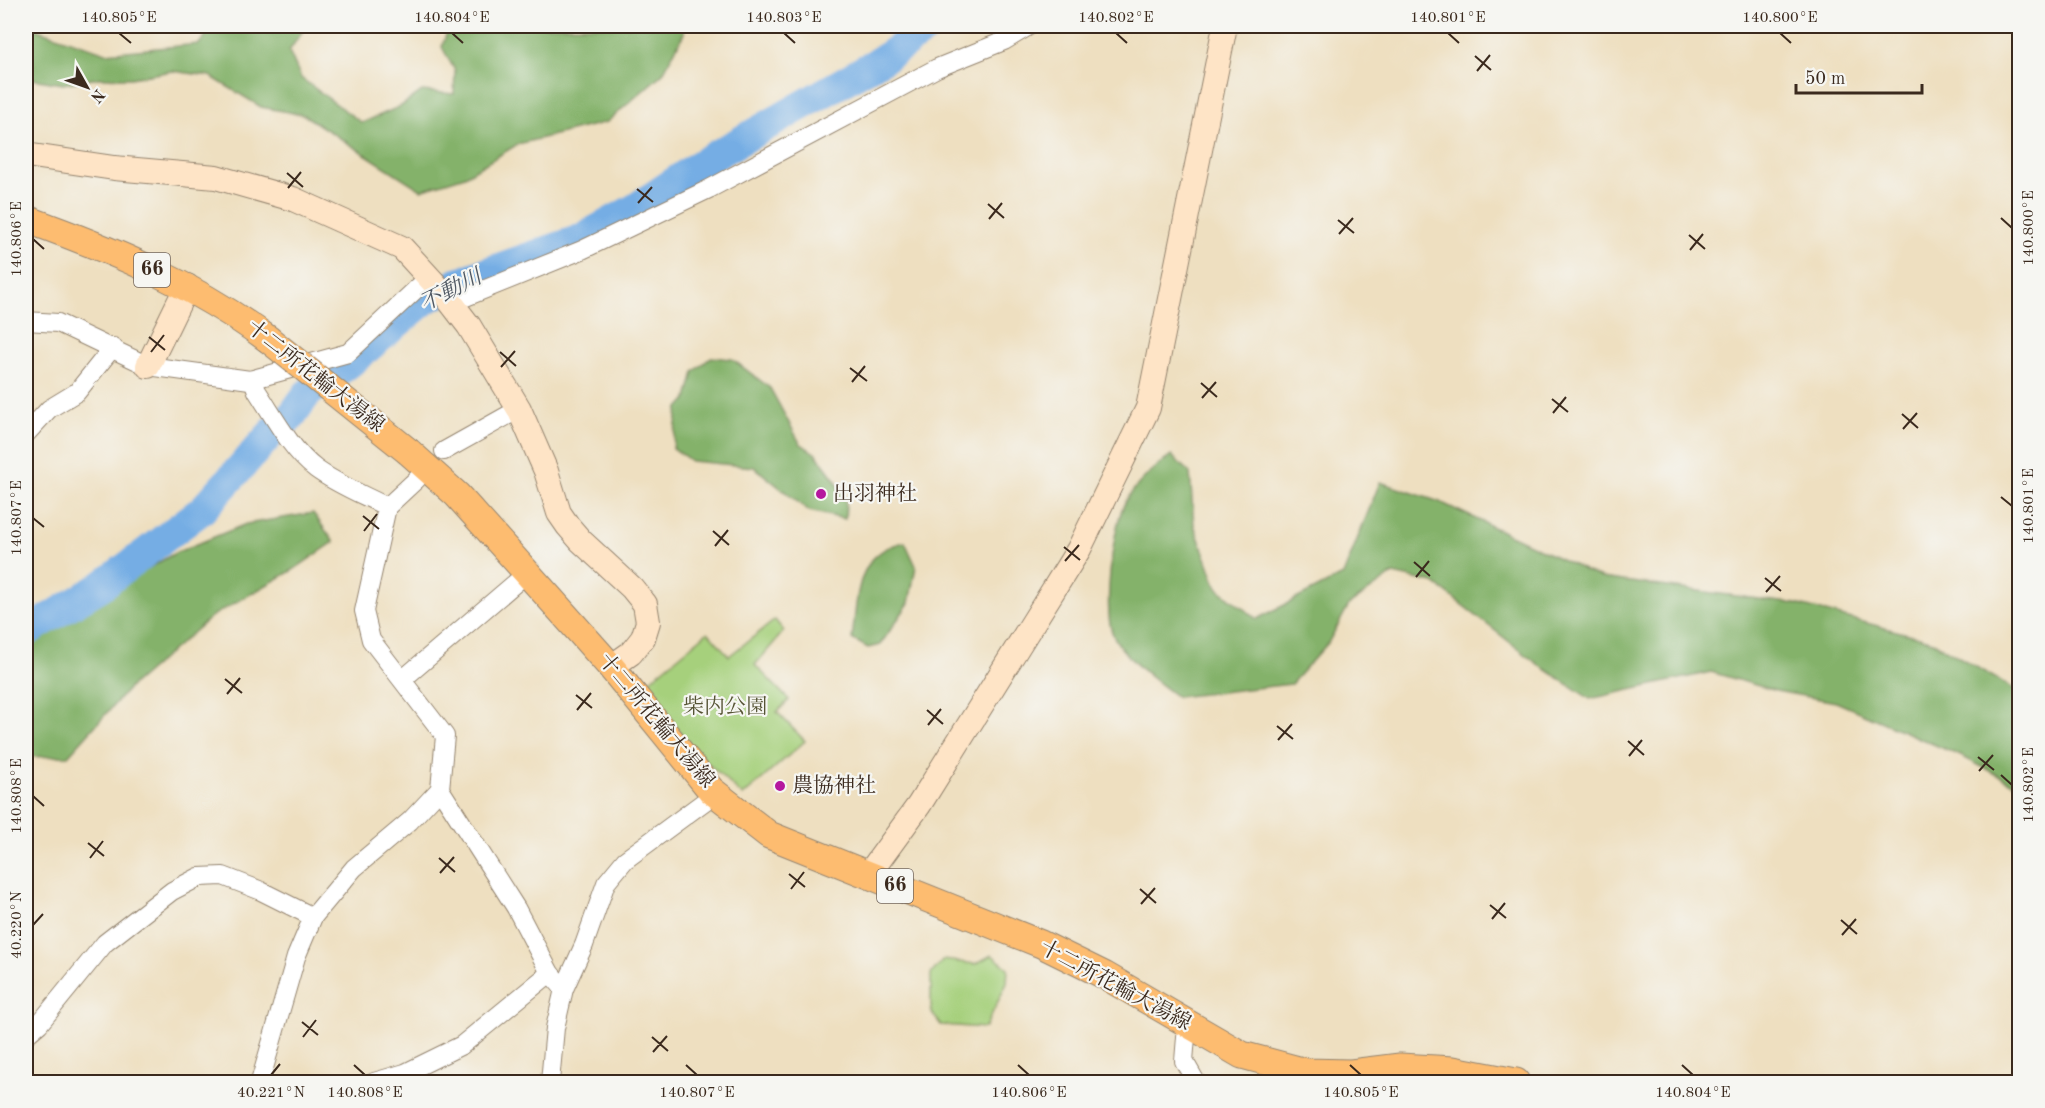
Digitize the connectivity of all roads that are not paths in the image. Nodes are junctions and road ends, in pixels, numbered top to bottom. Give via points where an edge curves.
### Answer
1 (1029, 26) edge
2 (1225, 26) edge
3 (26, 155) edge
4 (26, 219) edge
5 (188, 286) junction
6 (440, 290) junction
7 (26, 321) edge
8 (113, 348) junction
9 (148, 366) junction
10 (253, 380) junction
11 (519, 409) junction
12 (26, 434) edge
13 (444, 451) dead end
14 (417, 479) dead end
15 (387, 507) junction
16 (527, 573) junction
17 (611, 667) junction
18 (403, 679) junction
19 (440, 789) junction
20 (716, 793) junction
21 (868, 875) junction
22 (313, 917) junction
23 (550, 973) junction
24 (564, 989) junction
25 (1187, 1024) junction
26 (26, 1035) edge
27 (260, 1083) edge
28 (374, 1083) edge
29 (550, 1083) edge
30 (1196, 1083) edge
31 (1516, 1083) edge

1 - 6 street via 1004,41 937,68 709,189 582,250
2 - 21 street via 1148,408 1079,549 919,805
3 - 6 street via 216,177 293,199 402,248
4 - 5 main road, 十二所花輪大湯線 / 66
5 - 9 street
5 - 16 main road, 十二所花輪大湯線 / 66, bridge via 268,339 409,452 458,495
6 - 10 street via 348,353
6 - 11 street via 469,326
7 - 8 street via 58,323
8 - 9 street
8 - 12 street via 77,392 49,409
9 - 10 street
10 - 15 street via 301,455 316,469
11 - 13 street
11 - 17 street via 559,513 581,541 645,604 648,622 643,638 631,653
14 - 15 street
15 - 18 street via 364,611 371,640
16 - 17 main road, 十二所花輪大湯線 / 66
16 - 18 street
17 - 20 main road, 十二所花輪大湯線 / 66
18 - 19 street via 445,736
19 - 22 street via 410,821 354,868
19 - 23 street via 516,908
20 - 21 main road, 十二所花輪大湯線 / 66 via 769,835
20 - 24 street via 625,860 606,883
21 - 25 main road, 十二所花輪大湯線 / 66 via 1041,945 1104,975
22 - 26 street via 223,876 199,877 172,891 105,943
22 - 27 street via 296,957
23 - 24 street
23 - 28 street via 462,1045 405,1073
24 - 29 street via 555,1028
25 - 30 street via 1184,1061
25 - 31 main road, 十二所花輪大湯線 / 66 via 1242,1055 1306,1072 1351,1073 1400,1067 1454,1070

